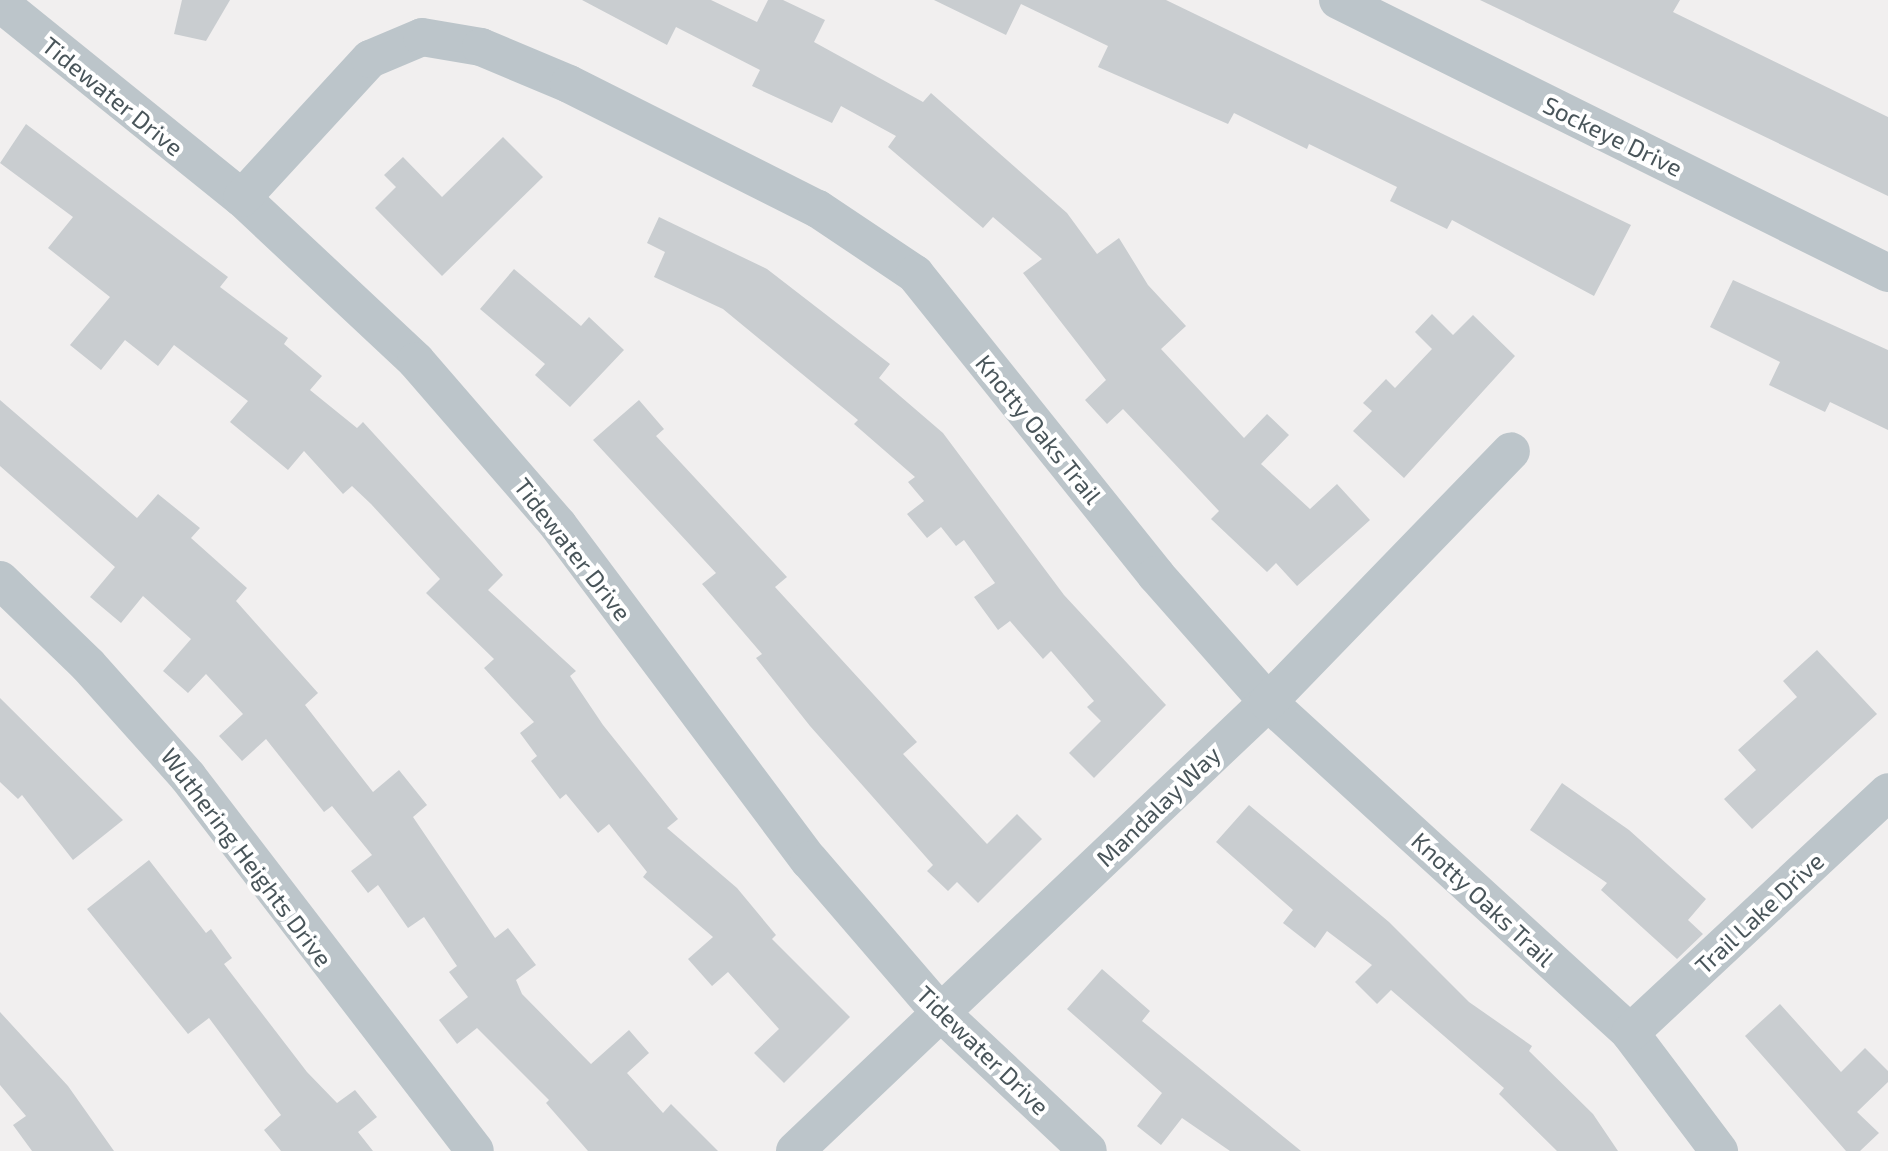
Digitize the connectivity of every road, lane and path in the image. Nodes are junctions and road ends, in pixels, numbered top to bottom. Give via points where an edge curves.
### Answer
1 (1338, 0) edge
2 (0, 3) edge
3 (242, 198) junction
4 (1888, 273) edge
5 (1511, 451) dead end
6 (0, 580) edge
7 (1268, 702) junction
8 (1888, 792) edge
9 (939, 1011) junction
10 (1630, 1033) junction
11 (475, 1151) edge
12 (795, 1151) edge
13 (1088, 1151) edge
14 (1719, 1151) edge

1 - 4 street, Sockeye Drive
2 - 3 street, Tidewater Drive
3 - 7 street, Knotty Oaks Trail via 370,59 422,37 481,47 569,84 818,209 915,274 1156,575
3 - 9 street, Tidewater Drive via 416,361 548,513 809,860
5 - 7 street, Mandalay Way
6 - 11 street, Wuthering Heights Drive via 88,665 188,777
7 - 9 street, Mandalay Way
7 - 10 street, Knotty Oaks Trail
8 - 10 street, Trail Lake Drive
9 - 12 street, Mandalay Way
9 - 13 street, Tidewater Drive
10 - 14 street, Knotty Oaks Trail

